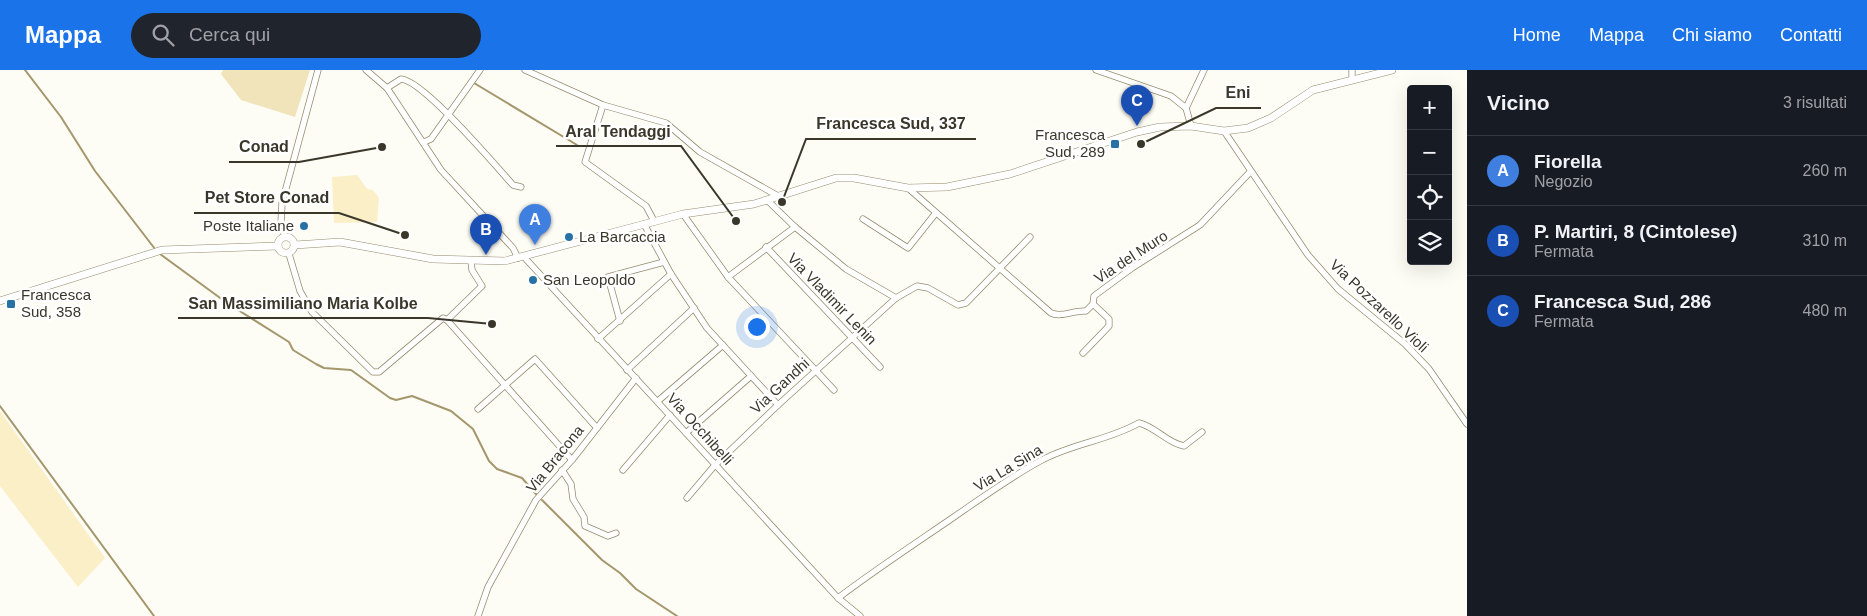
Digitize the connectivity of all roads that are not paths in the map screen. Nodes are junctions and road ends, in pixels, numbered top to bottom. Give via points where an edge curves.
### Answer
1 (318, 70) edge
2 (366, 70) edge
3 (480, 70) edge
4 (525, 70) edge
5 (1096, 70) edge
6 (1204, 70) edge
7 (1352, 70) edge
8 (1392, 70) edge
9 (536, 73) edge
10 (1352, 78) junction
11 (387, 88) junction
12 (603, 105) junction
13 (1186, 108) junction
14 (448, 114) junction
15 (1190, 126) junction
16 (1224, 131) junction
17 (424, 142) junction
18 (1250, 172) junction
19 (521, 187) dead end
20 (908, 188) junction
21 (778, 196) junction
22 (767, 200) junction
23 (683, 214) junction
24 (935, 214) junction
25 (863, 219) dead end
26 (654, 221) junction
27 (644, 224) junction
28 (795, 227) junction
29 (285, 237) junction
30 (1030, 237) dead end
31 (295, 245) junction
32 (278, 246) junction
33 (766, 248) junction
34 (289, 254) junction
35 (521, 257) junction
36 (470, 261) junction
37 (664, 262) junction
38 (999, 269) junction
39 (671, 274) junction
40 (728, 276) junction
41 (896, 298) junction
42 (0, 301) edge
43 (1093, 304) junction
44 (694, 308) junction
45 (447, 320) junction
46 (620, 321) junction
47 (851, 337) junction
48 (598, 339) junction
49 (723, 345) junction
50 (1083, 353) dead end
51 (880, 367) dead end
52 (627, 370) junction
53 (816, 371) junction
54 (751, 376) junction
55 (636, 378) junction
56 (505, 385) junction
57 (834, 390) dead end
58 (658, 402) junction
59 (778, 405) junction
60 (478, 409) dead end
61 (670, 415) junction
62 (1467, 424) edge
63 (597, 428) junction
64 (1202, 432) dead end
65 (686, 433) junction
66 (572, 460) junction
67 (715, 465) junction
68 (562, 470) junction
69 (623, 470) dead end
70 (687, 498) dead end
71 (616, 533) dead end
72 (838, 598) junction
73 (478, 616) edge
74 (860, 616) edge

1 - 29 street via 282,203 281,223
2 - 11 street, Via Occhibelli
3 - 14 street
4 - 9 street
5 - 13 street via 1171,96
6 - 13 street
7 - 10 street
8 - 10 street
9 - 12 street
10 - 16 street via 1313,90 1258,125
11 - 14 street via 401,79 407,80
11 - 17 street, Via Occhibelli
12 - 21 street via 666,124 700,152
12 - 26 street via 584,160 646,206
13 - 15 street
14 - 17 street via 430,139
14 - 19 street via 513,185
15 - 16 street
15 - 20 street via 1138,132 1010,174 947,187
16 - 18 street, Via Pozzarello Violi
17 - 35 street, Via Occhibelli via 441,170
18 - 43 street, Via del Muro via 1200,226 1132,268 1094,296
18 - 62 street, Via Pozzarello Violi via 1308,255 1329,279 1429,368
20 - 21 street via 836,178
20 - 24 street, Via del Muro
21 - 22 street
22 - 23 street
22 - 28 street
23 - 26 street
23 - 40 street
24 - 25 street via 908,248
24 - 38 street, Via del Muro
26 - 27 street
27 - 35 street
27 - 37 street
28 - 33 street
28 - 41 street via 846,269
29 - 31 street via 291,238
29 - 32 street
30 - 38 street
31 - 34 street
31 - 36 street via 340,242 433,259
32 - 34 street
32 - 42 street via 162,250
33 - 40 street
33 - 47 street, Via Vladimir Lenin
34 - 45 street via 300,290 312,312 373,372 380,372 432,326 443,318
35 - 36 street via 505,261
35 - 48 street, Via Occhibelli
36 - 45 street via 482,286
37 - 39 street
37 - 46 street via 608,277
38 - 41 street, Via Gandhi via 966,303 958,305 928,288 917,286
38 - 43 street, Via del Muro via 1056,316 1086,311
39 - 44 street
39 - 46 street
40 - 53 street
41 - 47 street, Via Gandhi
43 - 50 street via 1109,319 1109,326
44 - 49 street
44 - 52 street
45 - 56 street
46 - 48 street
47 - 51 street, Via Vladimir Lenin
47 - 53 street, Via Gandhi
48 - 52 street, Via Occhibelli
49 - 54 street
49 - 58 street
52 - 55 street, Via Occhibelli
53 - 57 street
53 - 59 street, Via Gandhi
54 - 59 street
54 - 65 street
55 - 58 street, Via Occhibelli
55 - 63 street, Via Bracona
56 - 60 street
56 - 63 street via 535,358
56 - 66 street
58 - 61 street, Via Occhibelli
59 - 67 street, Via Gandhi
61 - 65 street, Via Occhibelli
61 - 69 street
63 - 66 street, Via Bracona
64 - 72 street, Via La Sina via 1184,446 1140,423 1041,460
65 - 67 street, Via Occhibelli
66 - 68 street, Via Bracona
67 - 70 street, Via Gandhi
67 - 72 street, Via Occhibelli
68 - 71 street via 571,484 573,499 584,516 585,526 608,536
68 - 73 street, Via Bracona via 536,500 488,587
72 - 74 street, Via Occhibelli

